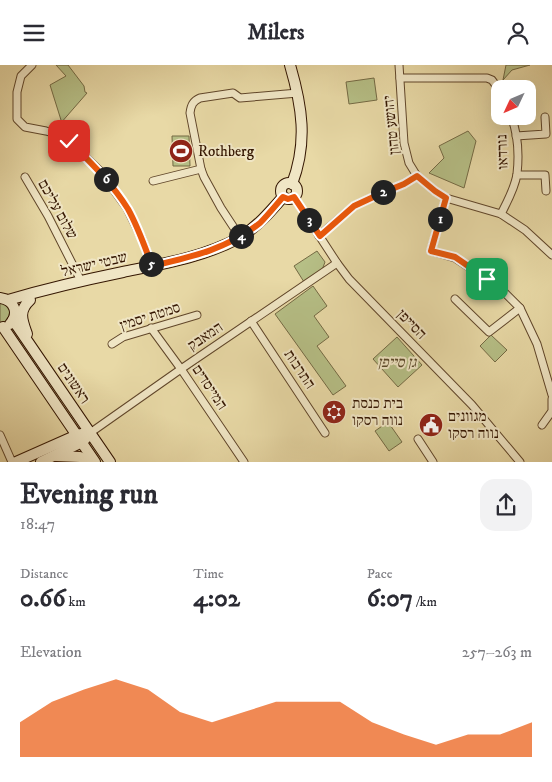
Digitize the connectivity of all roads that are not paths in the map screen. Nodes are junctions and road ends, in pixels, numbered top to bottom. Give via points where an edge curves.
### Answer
1 (32, 65) edge
2 (290, 65) edge
3 (399, 65) edge
4 (400, 78) junction
5 (492, 80) edge
6 (298, 93) junction
7 (545, 117) dead end
8 (514, 125) edge
9 (516, 136) junction
10 (201, 169) junction
11 (517, 175) junction
12 (417, 176) junction
13 (25, 177) dead end
14 (153, 181) dead end
15 (292, 184) junction
16 (546, 191) dead end
17 (283, 197) junction
18 (294, 197) junction
19 (446, 198) junction
20 (501, 214) junction
21 (320, 236) junction
22 (240, 237) junction
23 (552, 255) edge
24 (337, 263) junction
25 (152, 266) junction
26 (81, 281) junction
27 (40, 292) junction
28 (2, 299) edge
29 (455, 299) dead end
30 (30, 300) junction
31 (520, 308) junction
32 (197, 315) dead end
33 (14, 317) junction
34 (251, 321) junction
35 (2, 327) edge
36 (151, 329) junction
37 (112, 344) dead end
38 (33, 349) junction
39 (181, 369) junction
40 (552, 397) edge
41 (542, 425) dead end
42 (90, 433) junction
43 (326, 433) dead end
44 (0, 435) edge
45 (79, 439) junction
46 (418, 439) dead end
47 (55, 455) junction
48 (516, 461) edge
49 (14, 462) edge
50 (41, 462) edge
51 (93, 462) edge
52 (110, 462) edge
53 (244, 462) edge
54 (433, 462) edge

1 - 25 street via 21,76 17,92 17,119 24,127 56,134 69,141 101,172 127,208
2 - 6 street
3 - 4 street, יהושע טהון
4 - 5 street
4 - 12 street, יהושע טהון via 404,143 409,163
6 - 10 street via 240,99 233,93 196,100 190,113
6 - 15 street via 302,123 300,155
7 - 9 street via 546,134
8 - 9 street, נורדאו
9 - 11 street, נורדאו
10 - 14 street
10 - 22 street via 220,208
11 - 16 street via 545,175
11 - 20 street, נורדאו
12 - 19 street, יהושע טהון
12 - 21 street via 354,206
13 - 26 street, שלום עליכם
15 - 17 street via 282,188
15 - 18 street via 297,190
17 - 18 street
17 - 22 street, שבטי ישראל via 260,222
18 - 21 street, הסייפן
19 - 20 street, יהושע טהון
19 - 31 street via 431,251 455,257 504,292
20 - 23 street, יהושע טהון via 525,230
21 - 24 street, הסייפן
22 - 25 street, שבטי ישראל via 217,249
24 - 34 street, המאבק
24 - 48 street, הסייפן via 472,405
25 - 26 street, שבטי ישראל
26 - 27 street, שבטי ישראל
27 - 28 street, שבטי ישראל
27 - 30 street, שבטי ישראל
28 - 33 street, ראשונים via 12,304
29 - 31 street via 489,332
30 - 33 street, שבטי ישראל via 19,308
30 - 38 street via 24,307 22,319
31 - 40 street via 537,344
32 - 36 street, סמטת יסמין
33 - 35 street, שבטי ישראל via 8,326
33 - 38 street, ראשונים
34 - 39 street, המאבק
34 - 43 street, התרבות
35 - 45 street, ראשונים
36 - 37 street, סמטת יסמין via 123,337
36 - 39 street, המייסדים
38 - 42 street, ראשונים
39 - 42 street, המאבק
39 - 53 street, המייסדים
40 - 41 street via 552,411
42 - 45 street
42 - 52 street, ראשונים
44 - 49 street
45 - 47 street
45 - 49 street
45 - 51 street, ראשונים
46 - 54 street
47 - 50 street
47 - 51 street via 80,457

